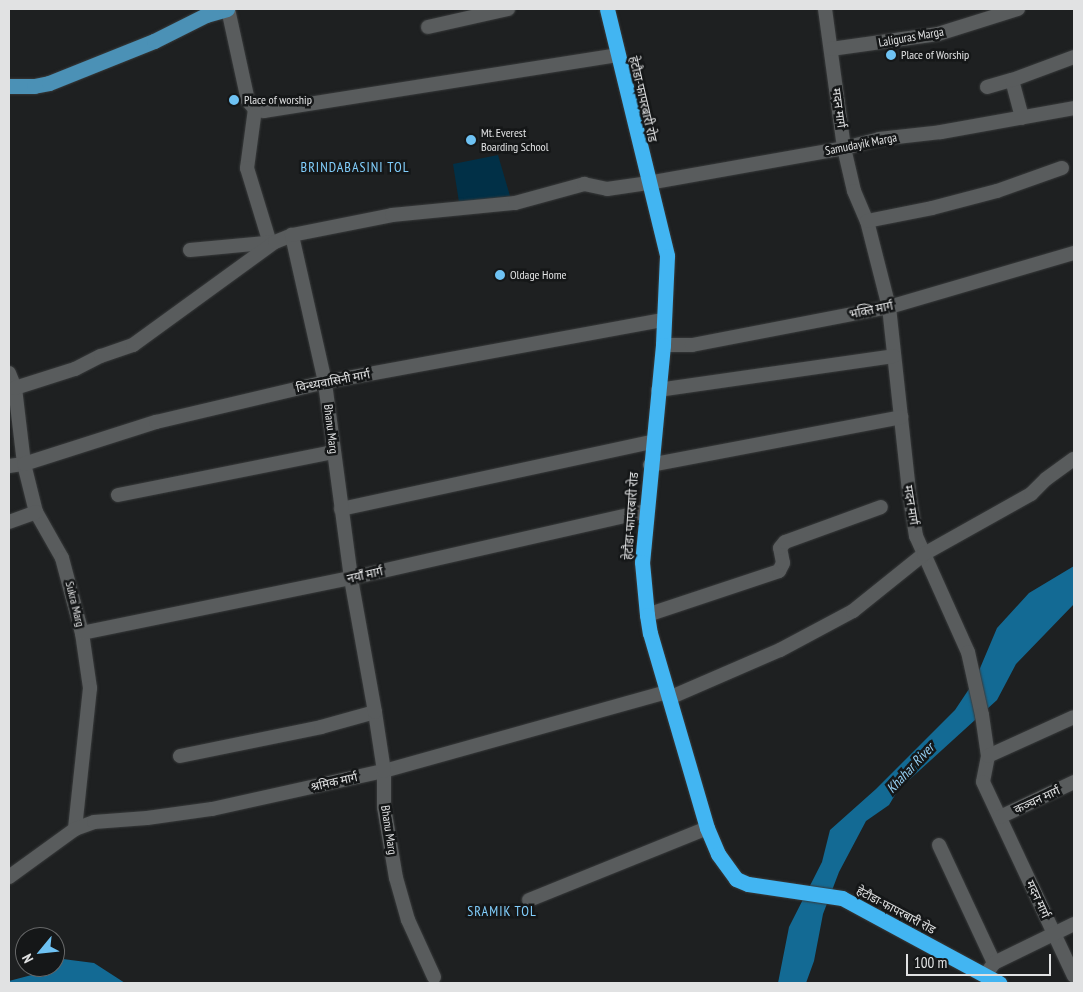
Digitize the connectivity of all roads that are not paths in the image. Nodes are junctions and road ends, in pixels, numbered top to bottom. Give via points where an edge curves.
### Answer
1 (228, 9) edge
2 (508, 9) edge
3 (607, 9) edge
4 (825, 9) edge
5 (1018, 9) edge
6 (428, 27) dead end
7 (831, 49) junction
8 (617, 55) junction
9 (1074, 57) edge
10 (1012, 80) junction
11 (9, 86) edge
12 (987, 87) dead end
13 (1074, 108) edge
14 (255, 109) junction
15 (1022, 118) junction
16 (844, 148) junction
17 (1062, 168) dead end
18 (648, 183) junction
19 (867, 221) junction
20 (292, 235) junction
21 (273, 242) junction
22 (190, 250) dead end
23 (1074, 253) edge
24 (889, 306) junction
25 (664, 320) junction
26 (663, 345) junction
27 (894, 356) junction
28 (9, 373) edge
29 (325, 382) junction
30 (15, 388) junction
31 (658, 390) junction
32 (901, 417) junction
33 (652, 442) junction
34 (334, 452) junction
35 (1074, 460) edge
36 (24, 464) junction
37 (650, 465) junction
38 (9, 466) edge
39 (118, 496) dead end
40 (881, 507) dead end
41 (341, 509) junction
42 (646, 511) junction
43 (36, 512) junction
44 (9, 522) edge
45 (924, 554) junction
46 (351, 578) junction
47 (647, 615) junction
48 (82, 633) junction
49 (668, 695) junction
50 (375, 712) junction
51 (1074, 716) edge
52 (180, 756) dead end
53 (988, 756) junction
54 (384, 771) junction
55 (1074, 782) edge
56 (1000, 817) junction
57 (707, 828) junction
58 (75, 829) junction
59 (939, 844) dead end
60 (9, 877) edge
61 (529, 900) dead end
62 (1074, 924) edge
63 (1054, 933) junction
64 (990, 969) junction
65 (1074, 976) edge
66 (434, 977) dead end
67 (999, 983) edge

1 - 11 main road via 206,15 154,41 50,83
1 - 14 street via 248,101
2 - 6 street
3 - 8 highway, हेटौडा-फापरबारी रोड
4 - 7 street, मदन मार्ग
5 - 7 street, Laliguras Marga via 938,34
7 - 16 street, मदन मार्ग
8 - 14 street via 264,111
8 - 18 highway, हेटौडा-फापरबारी रोड
9 - 10 street
10 - 12 street
10 - 15 street
13 - 15 street, Samudayik Marga
14 - 21 street via 247,168
15 - 16 street, Samudayik Marga via 878,139
16 - 18 street, Samudayik Marga
16 - 19 street, मदन मार्ग via 854,191
17 - 19 street via 997,191
18 - 20 street via 607,189 584,184 515,203 392,215
18 - 25 highway, हेटौडा-फापरबारी रोड via 667,256
19 - 24 street, मदन मार्ग
20 - 21 street
20 - 29 street, Bhanu Marg
21 - 22 street
21 - 30 street via 133,345 75,369
23 - 24 street, भक्ति मार्ग
24 - 26 street, भक्ति मार्ग via 692,345
24 - 27 street, मदन मार्ग
25 - 26 highway, हेटौडा-फापरबारी रोड
25 - 29 street, विन्ध्यवासिनी मार्ग
26 - 31 highway, हेटौडा-फापरबारी रोड
27 - 31 street
27 - 32 street, मदन मार्ग
28 - 30 street, Sukra Marg
29 - 34 street, Bhanu Marg
29 - 36 street, विन्ध्यवासिनी मार्ग via 156,422
30 - 36 street, Sukra Marg
31 - 33 highway, हेटौडा-फापरबारी रोड
32 - 37 street
32 - 45 street, मदन मार्ग via 916,536
33 - 37 highway, हेटौडा-फापरबारी रोड
33 - 41 street
34 - 39 street
34 - 41 street, Bhanu Marg
35 - 45 street, श्रमिक मार्ग via 1031,494
36 - 38 street, विन्ध्यवासिनी मार्ग
36 - 43 street, Sukra Marg
37 - 42 highway, हेटौडा-फापरबारी रोड
40 - 47 street via 785,542 780,548 783,563 780,572
41 - 46 street, Bhanu Marg
42 - 46 street, नयाँ मार्ग
42 - 47 highway, हेटौडा-फापरबारी रोड via 642,562
43 - 44 street
43 - 48 street, Sukra Marg via 62,558
45 - 49 street, श्रमिक मार्ग via 853,611 780,650
45 - 53 street, मदन मार्ग via 968,652
46 - 48 street, नयाँ मार्ग
46 - 50 street, Bhanu Marg
47 - 49 highway, हेटौडा-फापरबारी रोड
48 - 58 street, Sukra Marg via 90,688
49 - 54 street, श्रमिक मार्ग
49 - 57 highway, हेटौडा-फापरबारी रोड
50 - 52 street via 321,727
50 - 54 street, Bhanu Marg
51 - 53 street
53 - 56 street, मदन मार्ग via 983,782
54 - 58 street, श्रमिक मार्ग via 212,809 94,822
54 - 66 street, Bhanu Marg via 384,808 396,878 408,920
55 - 56 street, कञ्चन मार्ग
56 - 63 street, मदन मार्ग
57 - 61 street
57 - 64 highway, हेटौडा-फापरबारी रोड via 718,854 736,879 748,884 842,898
58 - 60 street, श्रमिक मार्ग
59 - 64 street
62 - 63 street
63 - 64 street
63 - 65 street, मदन मार्ग
64 - 67 highway, हेटौडा-फापरबारी रोड

